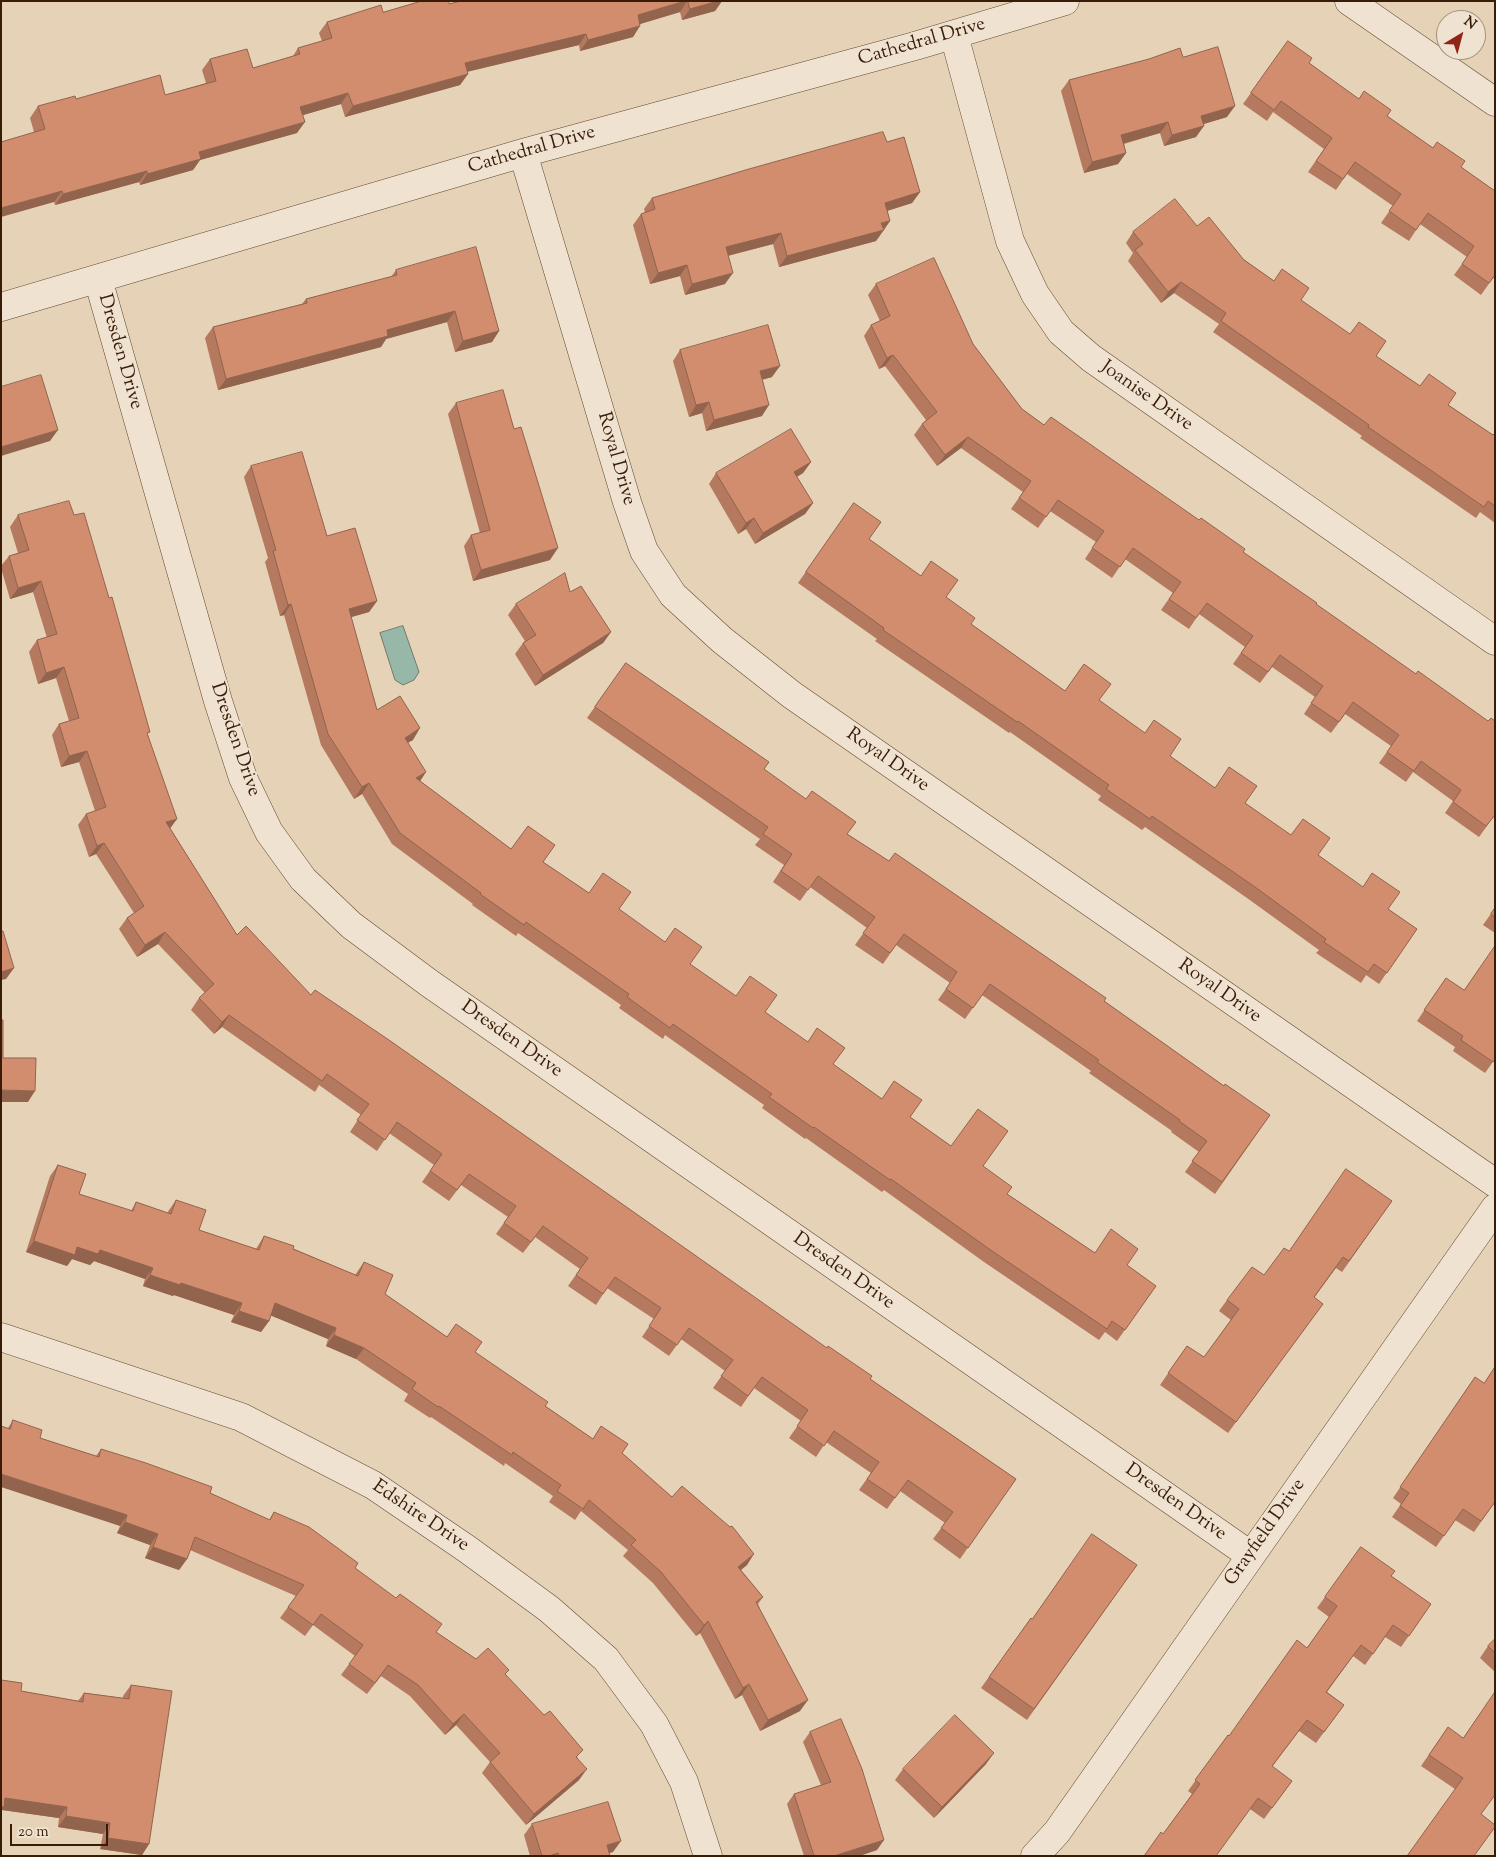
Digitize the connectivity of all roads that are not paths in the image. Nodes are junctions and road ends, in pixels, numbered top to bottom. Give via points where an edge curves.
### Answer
1 (1064, 1) edge
2 (1349, 1) edge
3 (954, 34) junction
4 (1495, 102) edge
5 (522, 153) junction
6 (98, 279) junction
7 (1, 307) edge
8 (1495, 640) edge
9 (1495, 1183) edge
10 (1495, 1208) edge
11 (1, 1337) edge
12 (1250, 1555) junction
13 (708, 1856) edge
14 (1035, 1856) edge

1 - 3 street, Cathedral Drive
2 - 4 street
3 - 5 street, Cathedral Drive
3 - 8 street, Joanise Drive via 1010,241 1035,294 1061,332 1091,358
5 - 6 street, Cathedral Drive
5 - 9 street, Royal Drive via 644,551 674,596 722,640 792,695
6 - 7 street, Cathedral Drive
6 - 12 street, Dresden Drive via 218,701 243,778 269,832 303,879 351,925 429,983
10 - 12 street, Grayfield Drive
11 - 13 street, Edshire Drive via 241,1417 373,1485 549,1609 606,1660 654,1724 684,1782
12 - 14 street, Grayfield Drive via 1057,1832

